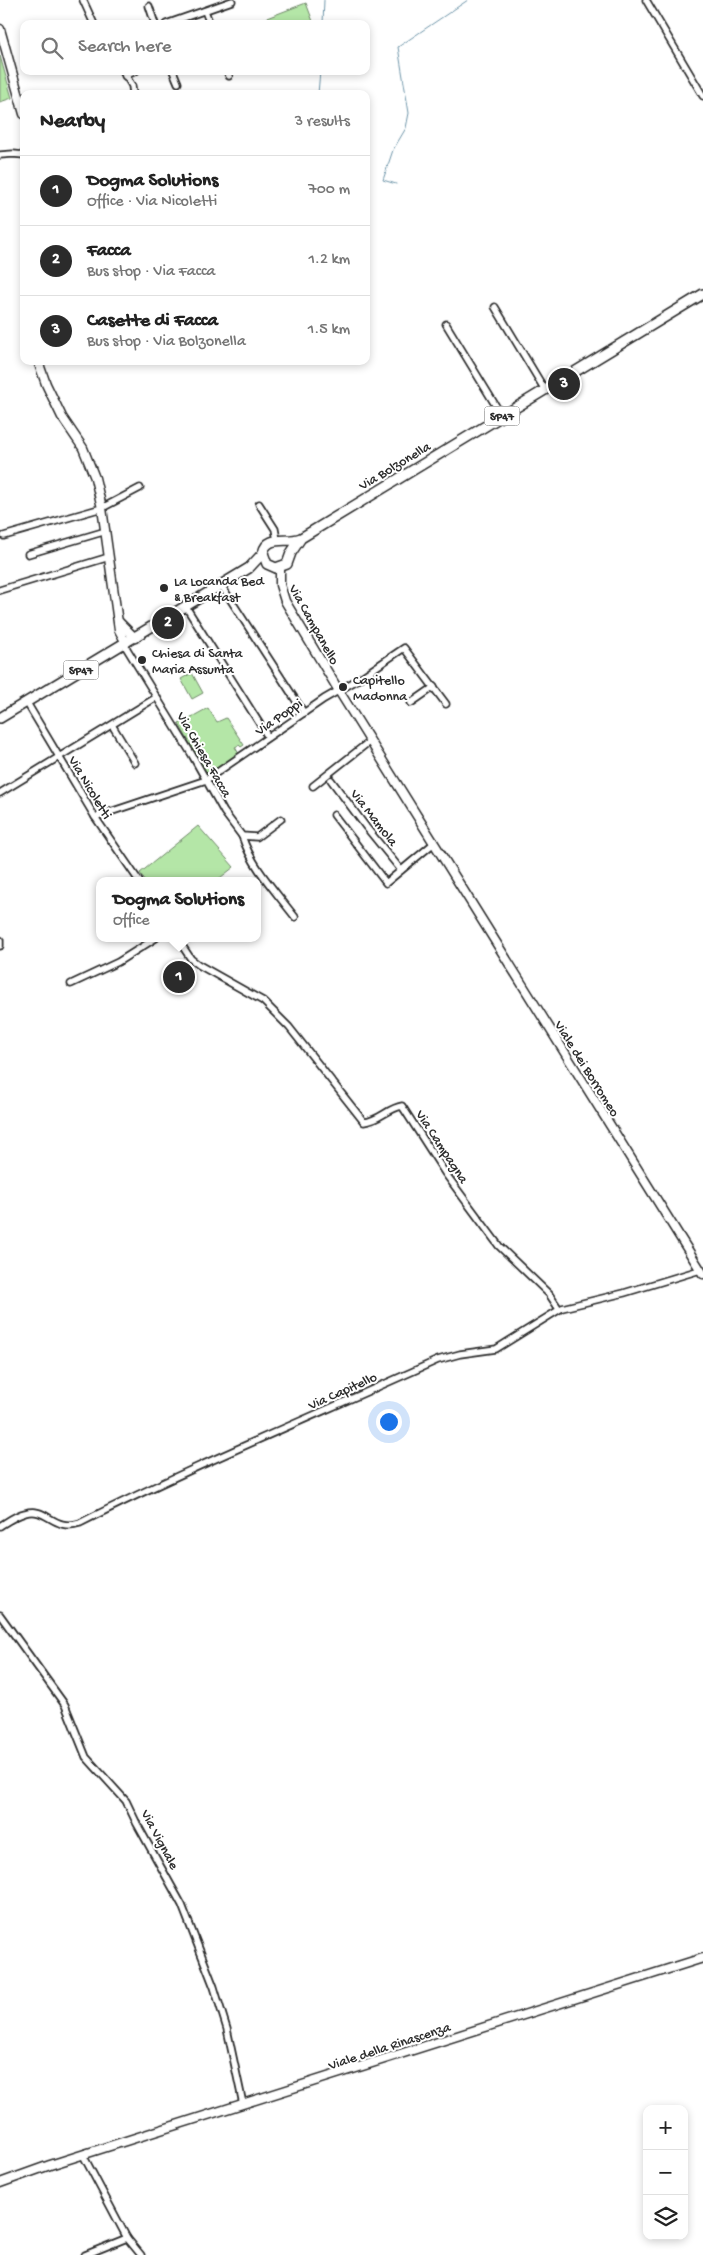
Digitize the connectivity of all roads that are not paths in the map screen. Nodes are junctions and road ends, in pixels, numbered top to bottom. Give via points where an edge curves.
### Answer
1 (83, 0) edge
2 (646, 0) edge
3 (232, 1) edge
4 (149, 6) dead end
5 (205, 10) junction
6 (92, 20) edge
7 (154, 20) edge
8 (177, 20) edge
9 (209, 20) edge
10 (0, 29) edge
11 (125, 75) edge
12 (175, 75) edge
13 (178, 83) dead end
14 (132, 90) edge
15 (703, 96) edge
16 (20, 100) edge
17 (20, 153) edge
18 (0, 155) edge
19 (703, 294) edge
20 (495, 307) dead end
21 (446, 324) dead end
22 (39, 365) edge
23 (545, 390) junction
24 (502, 416) junction
25 (140, 488) dead end
26 (259, 504) dead end
27 (102, 508) junction
28 (106, 531) junction
29 (4, 536) dead end
30 (301, 538) junction
31 (281, 541) junction
32 (263, 553) junction
33 (291, 553) junction
34 (28, 554) dead end
35 (108, 557) junction
36 (269, 566) junction
37 (249, 568) junction
38 (280, 568) junction
39 (221, 585) junction
40 (0, 590) edge
41 (186, 607) junction
42 (119, 622) junction
43 (135, 638) junction
44 (125, 644) junction
45 (434, 687) junction
46 (339, 691) junction
47 (158, 697) junction
48 (26, 702) junction
49 (411, 703) dead end
50 (446, 704) dead end
51 (304, 713) junction
52 (0, 718) edge
53 (112, 725) junction
54 (268, 737) junction
55 (370, 741) junction
56 (59, 758) junction
57 (135, 763) dead end
58 (206, 780) junction
59 (331, 780) dead end
60 (313, 786) dead end
61 (0, 793) edge
62 (334, 815) dead end
63 (95, 818) junction
64 (281, 818) dead end
65 (242, 836) junction
66 (434, 843) junction
67 (401, 870) junction
68 (452, 875) joint
69 (136, 877) edge
70 (295, 917) dead end
71 (0, 940) edge
72 (150, 942) edge
73 (180, 942) edge
74 (0, 946) edge
75 (72, 984) dead end
76 (702, 1272) edge
77 (559, 1309) junction
78 (0, 1526) edge
79 (0, 1615) edge
80 (703, 1958) edge
81 (243, 2104) junction
82 (83, 2156) junction
83 (0, 2183) edge
84 (127, 2238) junction
85 (85, 2255) edge
86 (141, 2255) edge

1 - 6 street
2 - 15 street
3 - 5 street
4 - 7 street
5 - 8 street
5 - 9 street
10 - 16 main road
11 - 14 street
12 - 13 street
17 - 18 street
19 - 23 main road, Via Bolzonella / SP47
20 - 23 street
21 - 24 street
22 - 27 main road via 62,417 84,448
23 - 24 main road, Via Bolzonella / SP47
24 - 30 main road, Via Bolzonella / SP47
25 - 27 street
26 - 31 street
27 - 28 main road
27 - 29 street
28 - 34 street
28 - 35 main road
30 - 31 main road, Via Bolzonella / SP47
30 - 33 main road, Via Bolzonella / SP47
31 - 32 main road, Via Bolzonella / SP47 via 268,543
31 - 33 main road
32 - 36 main road
32 - 37 main road, SP47
33 - 38 main road, Via Bolzonella / SP47 via 287,564
35 - 40 street
35 - 42 main road
36 - 37 main road, SP47
36 - 38 main road, SP47
37 - 39 main road, SP47
38 - 46 main road, Via Campanello via 280,585 285,601
39 - 41 main road, SP47
39 - 51 street
41 - 43 main road, SP47
41 - 54 street
42 - 43 main road
42 - 44 main road
43 - 44 main road, SP47
44 - 47 street, Via Chiesa Facca
44 - 48 main road, SP47
45 - 46 street, Via Poppi via 404,648
45 - 49 street
45 - 50 street, Via Poppi
46 - 51 street, Via Poppi
46 - 55 main road, Via Campanello
47 - 53 street
47 - 58 street, Via Chiesa Facca
48 - 52 main road, SP47
48 - 56 street, Via Nicoletti
51 - 54 street, Via Poppi
53 - 56 street
53 - 57 street
54 - 58 street, Via Poppi
55 - 60 street
55 - 66 main road, Via Campanello
56 - 61 street
56 - 63 street, Via Nicoletti
58 - 63 street, Via Poppi
58 - 65 street, Via Chiesa Facca
59 - 67 street, Via Mamola
62 - 67 street via 386,883
63 - 69 street, Via Nicoletti
64 - 65 street via 257,836
65 - 70 street, Via Chiesa Facca via 255,866
66 - 67 street
66 - 68 main road, Via Campanello
68 - 76 main road, Viale dei Borromeo
71 - 74 street
72 - 75 street via 118,962
73 - 77 street, Via Campagna via 198,965 263,1001 364,1122 402,1106 445,1173 499,1246 549,1294
76 - 77 street, Via Capitello
77 - 78 street, Via Capitello via 496,1350 438,1360 216,1457 80,1523 62,1526 39,1512 31,1512
79 - 81 street, Via Vignale via 64,1705 86,1757 126,1801 182,1904 227,2029
80 - 81 main road, Viale della Rinascenza
81 - 82 main road, Viale della Rinascenza
82 - 83 main road, Viale della Rinascenza
82 - 84 street
84 - 85 street
84 - 86 street

